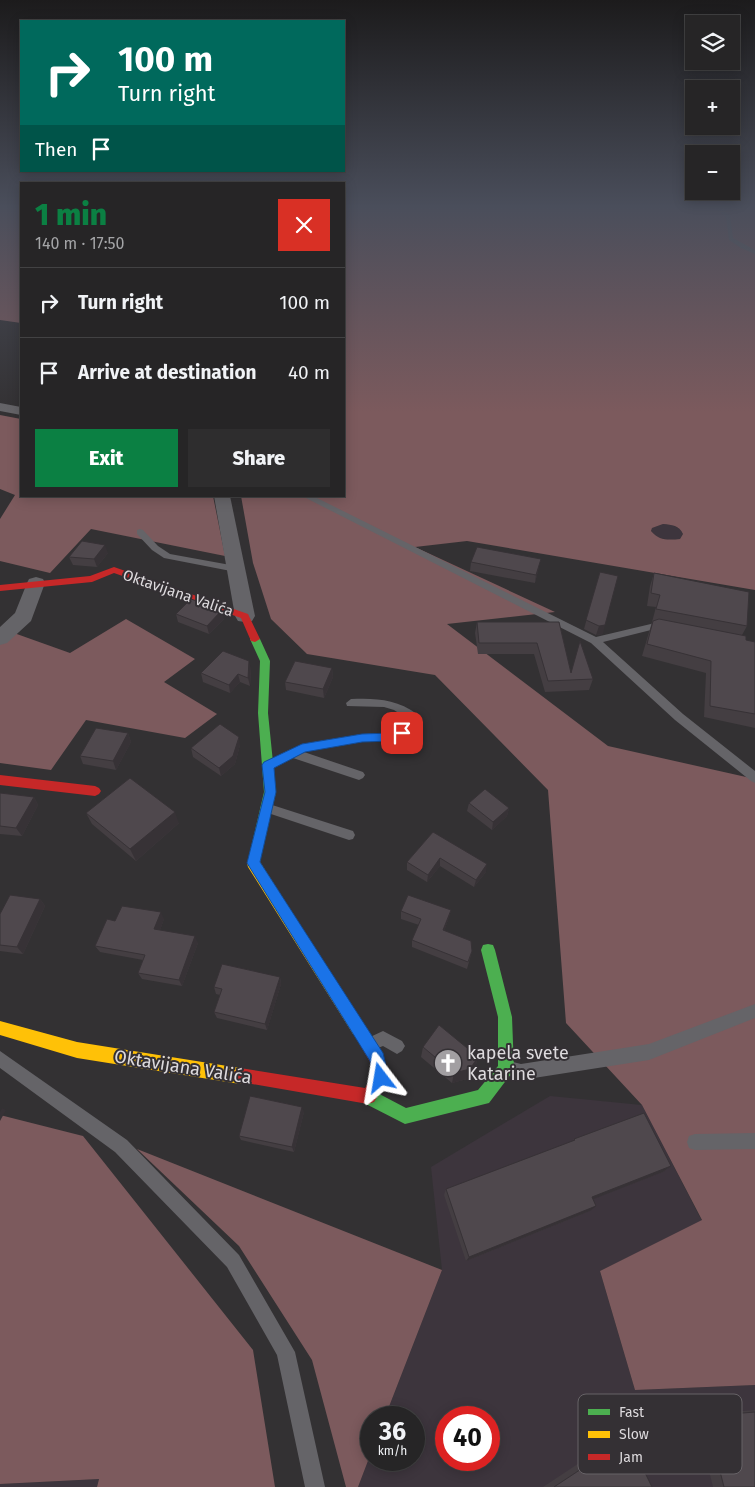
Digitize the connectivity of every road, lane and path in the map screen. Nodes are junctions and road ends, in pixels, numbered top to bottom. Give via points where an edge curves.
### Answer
1 (0, 407) edge
2 (20, 410) edge
3 (222, 497) edge
4 (308, 497) edge
5 (140, 532) dead end
6 (236, 569) junction
7 (36, 583) junction
8 (0, 588) edge
9 (245, 616) junction
10 (673, 629) edge
11 (0, 638) edge
12 (595, 641) junction
13 (351, 703) dead end
14 (293, 753) junction
15 (268, 765) junction
16 (359, 775) dead end
17 (755, 778) edge
18 (0, 780) edge
19 (95, 791) dead end
20 (266, 808) junction
21 (349, 835) dead end
22 (488, 950) dead end
23 (755, 1011) edge
24 (0, 1028) edge
25 (369, 1046) junction
26 (397, 1046) dead end
27 (0, 1059) edge
28 (506, 1069) junction
29 (368, 1096) junction
30 (755, 1141) edge
31 (695, 1142) dead end
32 (315, 1487) edge

1 - 2 street
3 - 6 street
4 - 12 lane
5 - 6 lane via 167,556
6 - 9 street
7 - 8 street, Oktavijana Valića
7 - 9 street, Oktavijana Valića via 92,580 114,570
7 - 11 street via 24,616
9 - 15 street, Oktavijana Valića via 265,661 262,713
10 - 12 lane via 655,626
12 - 17 lane via 679,717
13 - 14 lane via 380,702 402,708 413,717 413,729 392,737 329,743
14 - 15 lane
14 - 16 lane
15 - 20 street, Oktavijana Valića via 270,792
18 - 19 street via 25,780
20 - 21 lane
20 - 25 street, Oktavijana Valića via 253,863
22 - 28 street via 505,1017
23 - 28 lane via 649,1052 521,1072
24 - 29 street, Oktavijana Valića via 77,1050
25 - 26 lane via 383,1038
25 - 29 street, Oktavijana Valića via 378,1059 381,1078
27 - 32 lane via 121,1146 234,1260 286,1352
28 - 29 street, Oktavijana Valića via 483,1097 405,1116
30 - 31 lane

